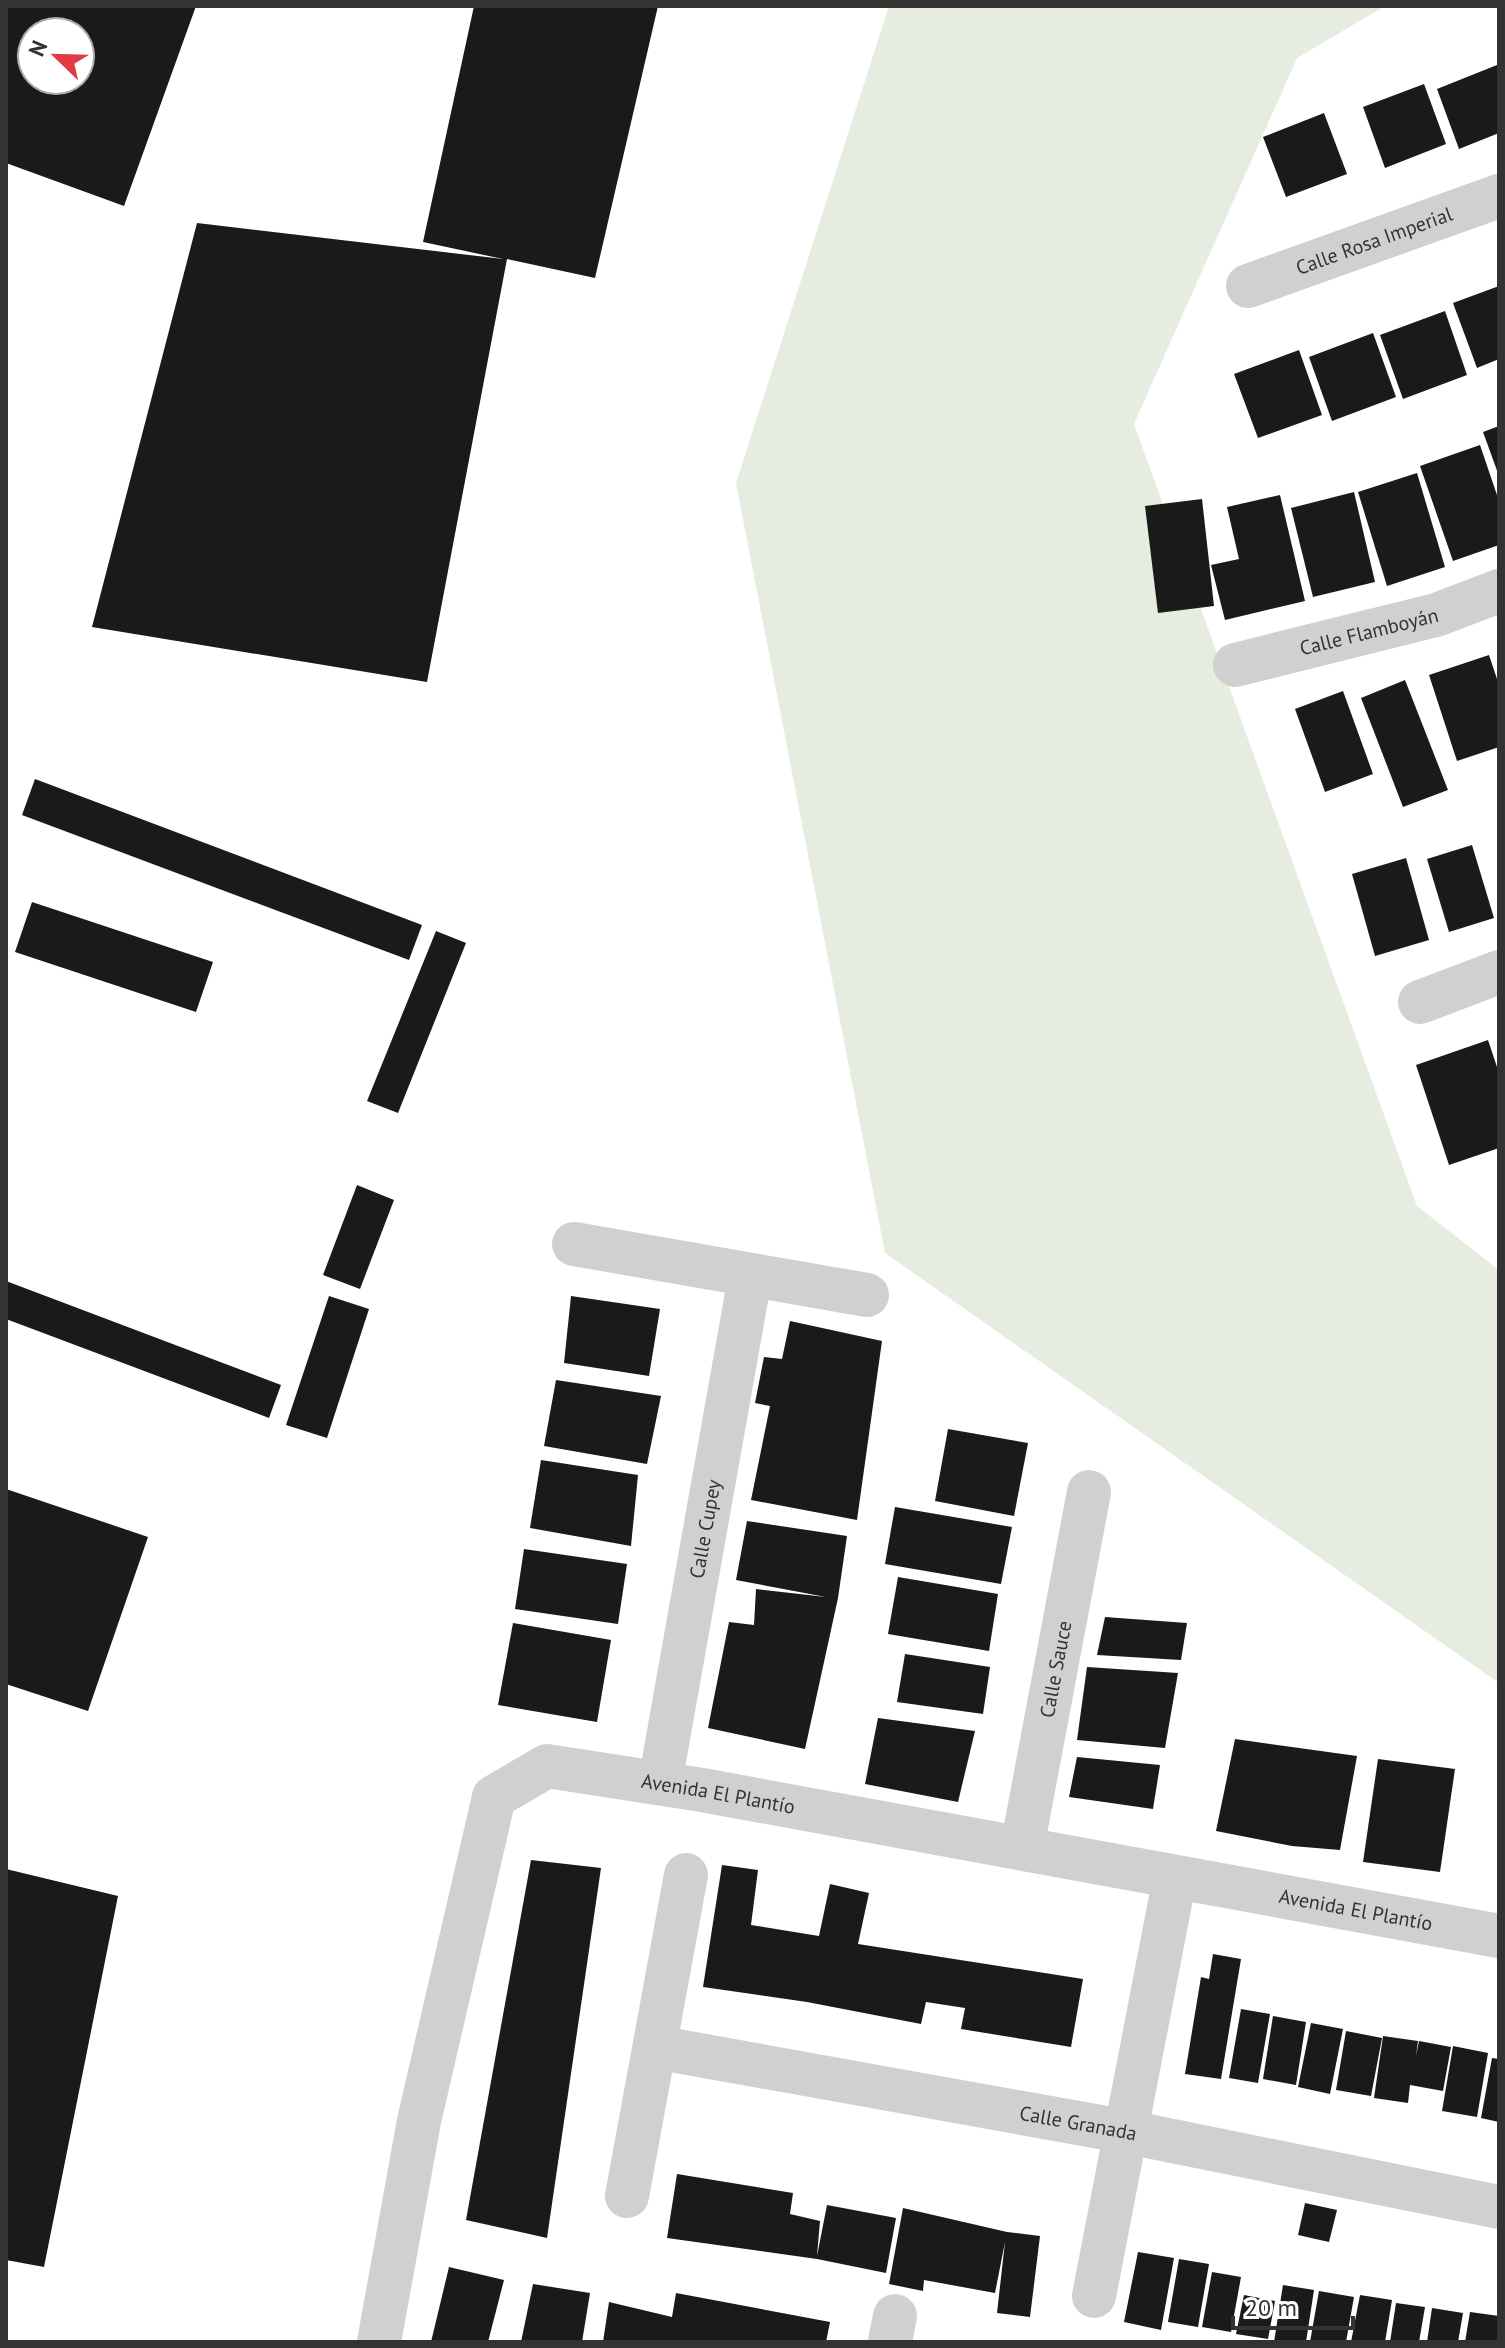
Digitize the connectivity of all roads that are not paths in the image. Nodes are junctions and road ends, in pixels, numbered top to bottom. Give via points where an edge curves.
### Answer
1 (1499, 196) edge
2 (1248, 286) dead end
3 (1499, 591) edge
4 (1235, 665) dead end
5 (1499, 972) edge
6 (1420, 1002) dead end
7 (574, 1244) dead end
8 (750, 1277) junction
9 (867, 1295) dead end
10 (1089, 1492) dead end
11 (660, 1783) junction
12 (1022, 1848) junction
13 (686, 1875) dead end
14 (1175, 1877) junction
15 (1499, 1936) edge
16 (655, 2047) junction
17 (1128, 2132) junction
18 (627, 2196) dead end
19 (1499, 2207) edge
20 (1094, 2296) dead end
21 (379, 2342) edge

1 - 2 street, Calle Rosa Imperial
3 - 4 street, Calle Flamboyán via 1436,615
5 - 6 street
7 - 8 street
8 - 9 street
8 - 11 street, Calle Cupey
10 - 12 street, Calle Sauce
11 - 12 street, Avenida El Plantío
11 - 21 street, Avenida El Plantío via 547,1766 494,1797 419,2121
12 - 14 street, Avenida El Plantío
13 - 16 street
14 - 15 street, Avenida El Plantío
14 - 17 street
16 - 17 street, Calle Granada
16 - 18 street
17 - 19 street, Calle Granada
17 - 20 street

